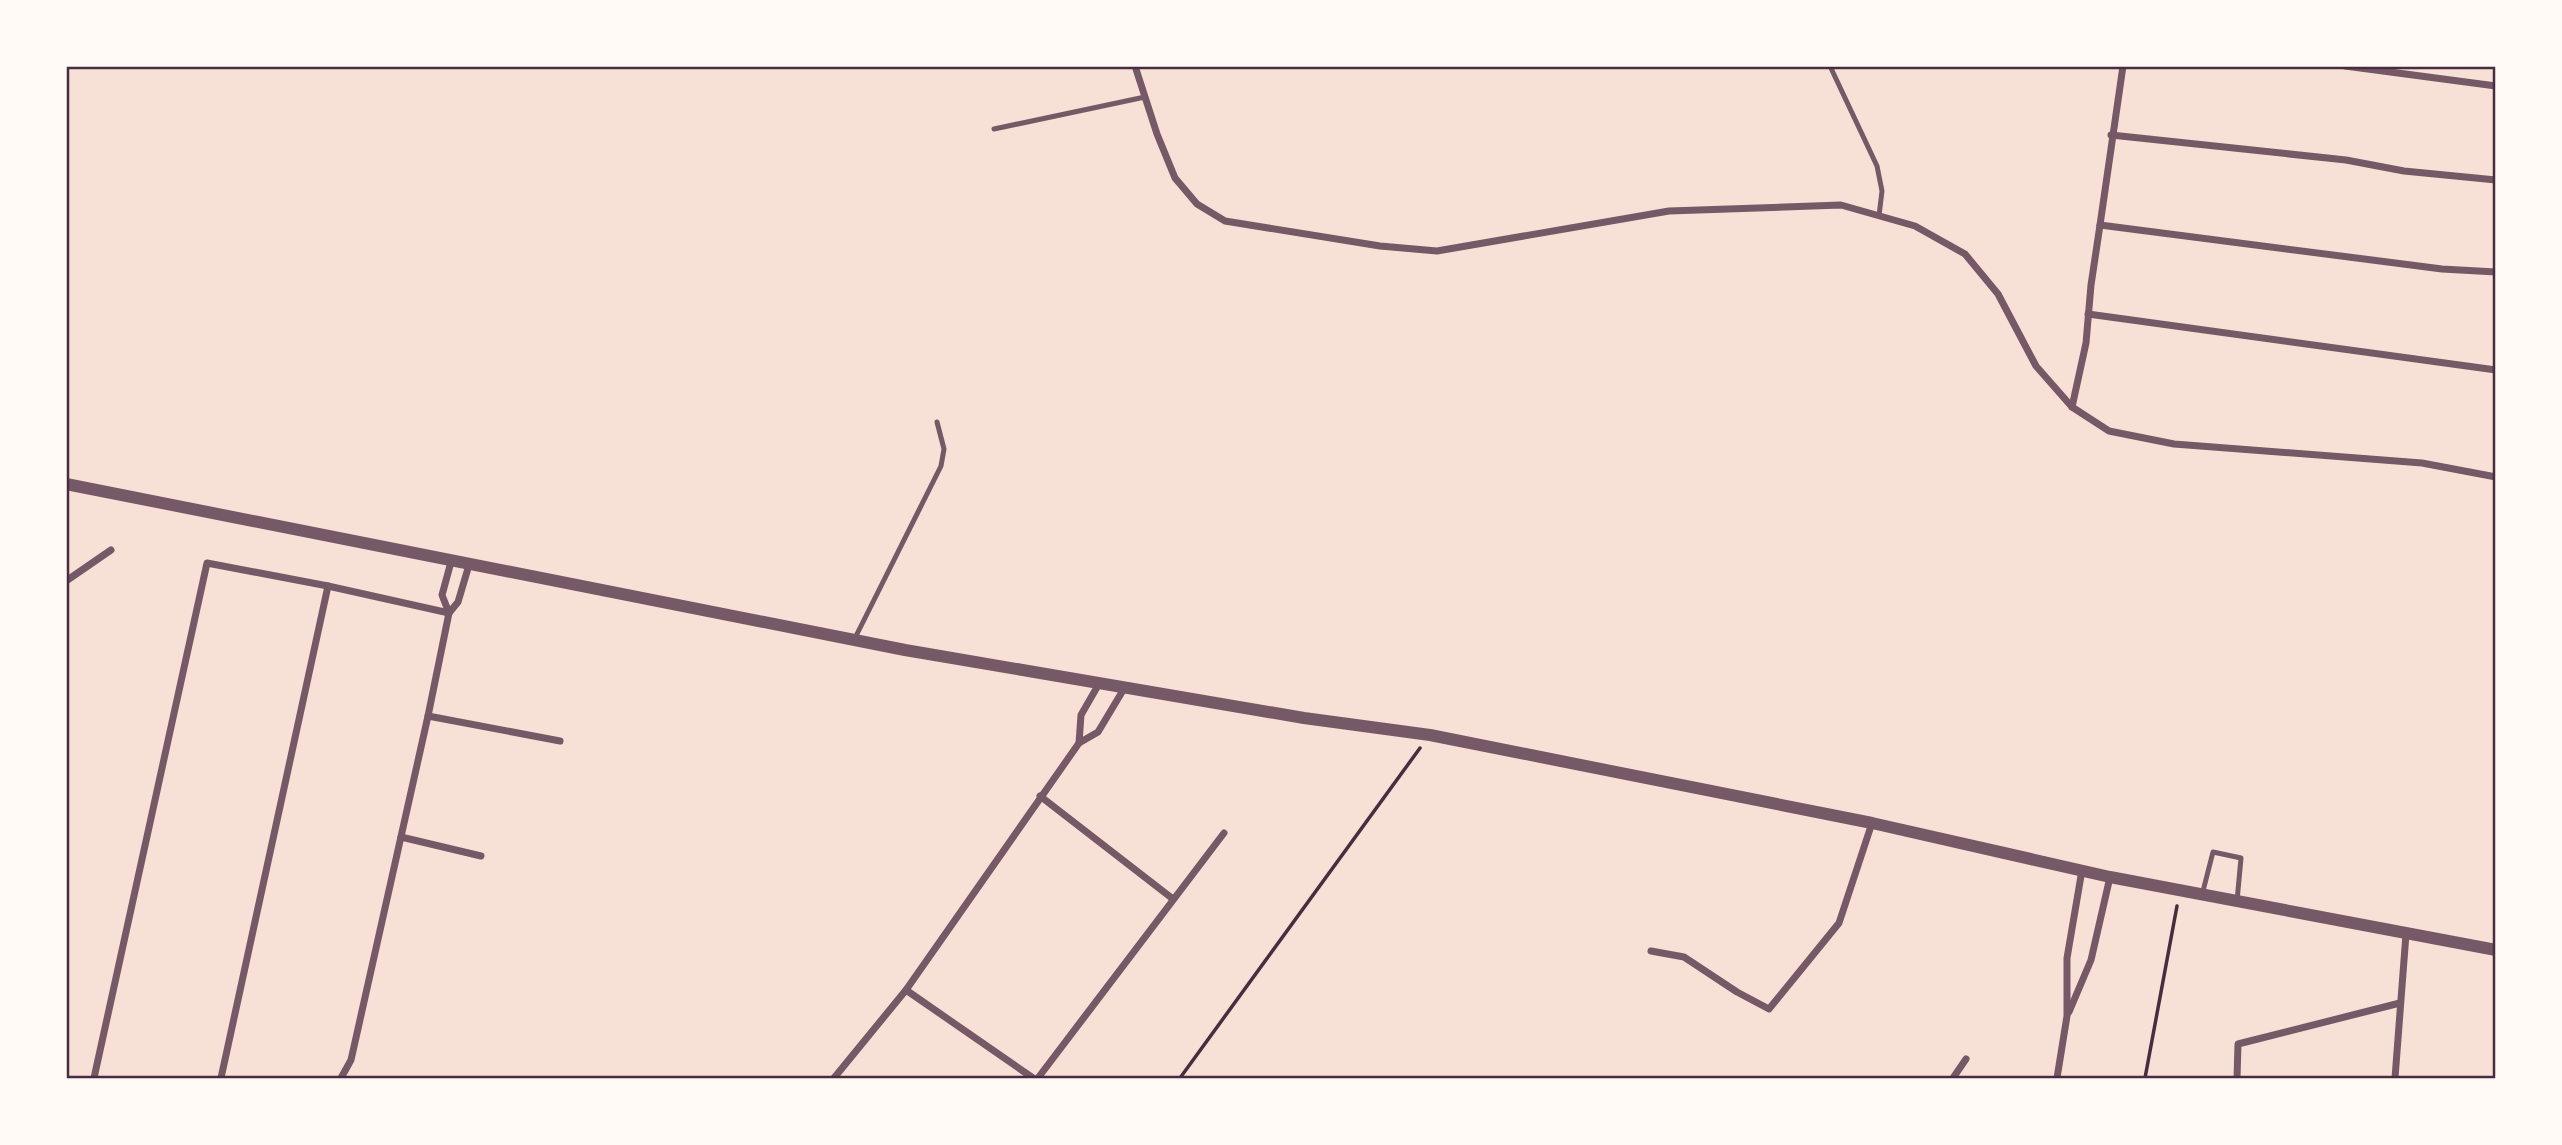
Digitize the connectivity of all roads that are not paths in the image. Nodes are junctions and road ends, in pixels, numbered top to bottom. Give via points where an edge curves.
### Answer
1 (1135, 66) edge
2 (1830, 66) edge
3 (2123, 66) edge
4 (2345, 66) edge
5 (2496, 86) edge
6 (1145, 97) junction
7 (994, 129) dead end
8 (2111, 135) junction
9 (2496, 180) edge
10 (1879, 216) junction
11 (2099, 225) junction
12 (2496, 272) edge
13 (2088, 314) junction
14 (2496, 370) edge
15 (2072, 407) junction
16 (937, 422) dead end
17 (2496, 477) edge
18 (66, 484) edge
19 (111, 550) dead end
20 (450, 562) junction
21 (470, 565) junction
22 (66, 581) edge
23 (328, 586) junction
24 (449, 613) junction
25 (855, 639) junction
26 (1100, 682) junction
27 (1125, 686) junction
28 (428, 716) junction
29 (560, 741) dead end
30 (1079, 743) junction
31 (1040, 796) junction
32 (1872, 823) junction
33 (1224, 833) dead end
34 (401, 837) junction
35 (481, 856) dead end
36 (2081, 870) junction
37 (2110, 877) junction
38 (2203, 895) junction
39 (1173, 899) junction
40 (2237, 901) junction
41 (2406, 934) junction
42 (2496, 950) edge
43 (1651, 951) dead end
44 (906, 990) junction
45 (2400, 1003) junction
46 (2067, 1016) junction
47 (1966, 1059) dead end
48 (94, 1079) edge
49 (220, 1079) edge
50 (341, 1079) edge
51 (834, 1079) edge
52 (1035, 1079) edge
53 (1953, 1079) edge
54 (2057, 1079) edge
55 (2236, 1079) edge
56 (2395, 1079) edge

1 - 6 street
2 - 10 lane via 1877,166 1882,191
3 - 8 street
4 - 5 street
6 - 7 lane
6 - 10 street via 1175,178 1198,204 1225,220 1341,240 1437,251 1669,211 1841,205
8 - 9 street
8 - 11 street
10 - 15 street via 1915,226 1965,254 1998,294 2036,366
11 - 12 street
11 - 13 street
13 - 14 street
13 - 15 street via 2087,343
15 - 17 street via 2109,430 2174,444 2422,463
16 - 25 lane via 944,449 941,467
18 - 20 street
19 - 22 street
20 - 21 street
20 - 24 street via 442,595
21 - 24 street via 458,602
21 - 25 street
23 - 24 street
23 - 48 street via 207,563
23 - 49 street
24 - 28 street
25 - 26 street
26 - 27 street
26 - 30 street via 1081,715
27 - 30 street via 1098,732
27 - 32 street via 1430,735
28 - 29 street
28 - 34 street
30 - 31 street
31 - 39 street
31 - 44 street
32 - 36 street
32 - 43 street via 1839,923 1769,1009 1684,957
33 - 39 street
34 - 35 street
34 - 50 street via 351,1060
36 - 37 street
36 - 46 street via 2067,958
37 - 38 street
37 - 46 street via 2091,960
38 - 40 street
38 - 40 lane via 2213,852 2241,858
39 - 52 street
40 - 41 street
41 - 42 street
41 - 45 street
44 - 51 street
44 - 52 street
45 - 55 street via 2238,1044
45 - 56 street
46 - 54 street
47 - 53 street

